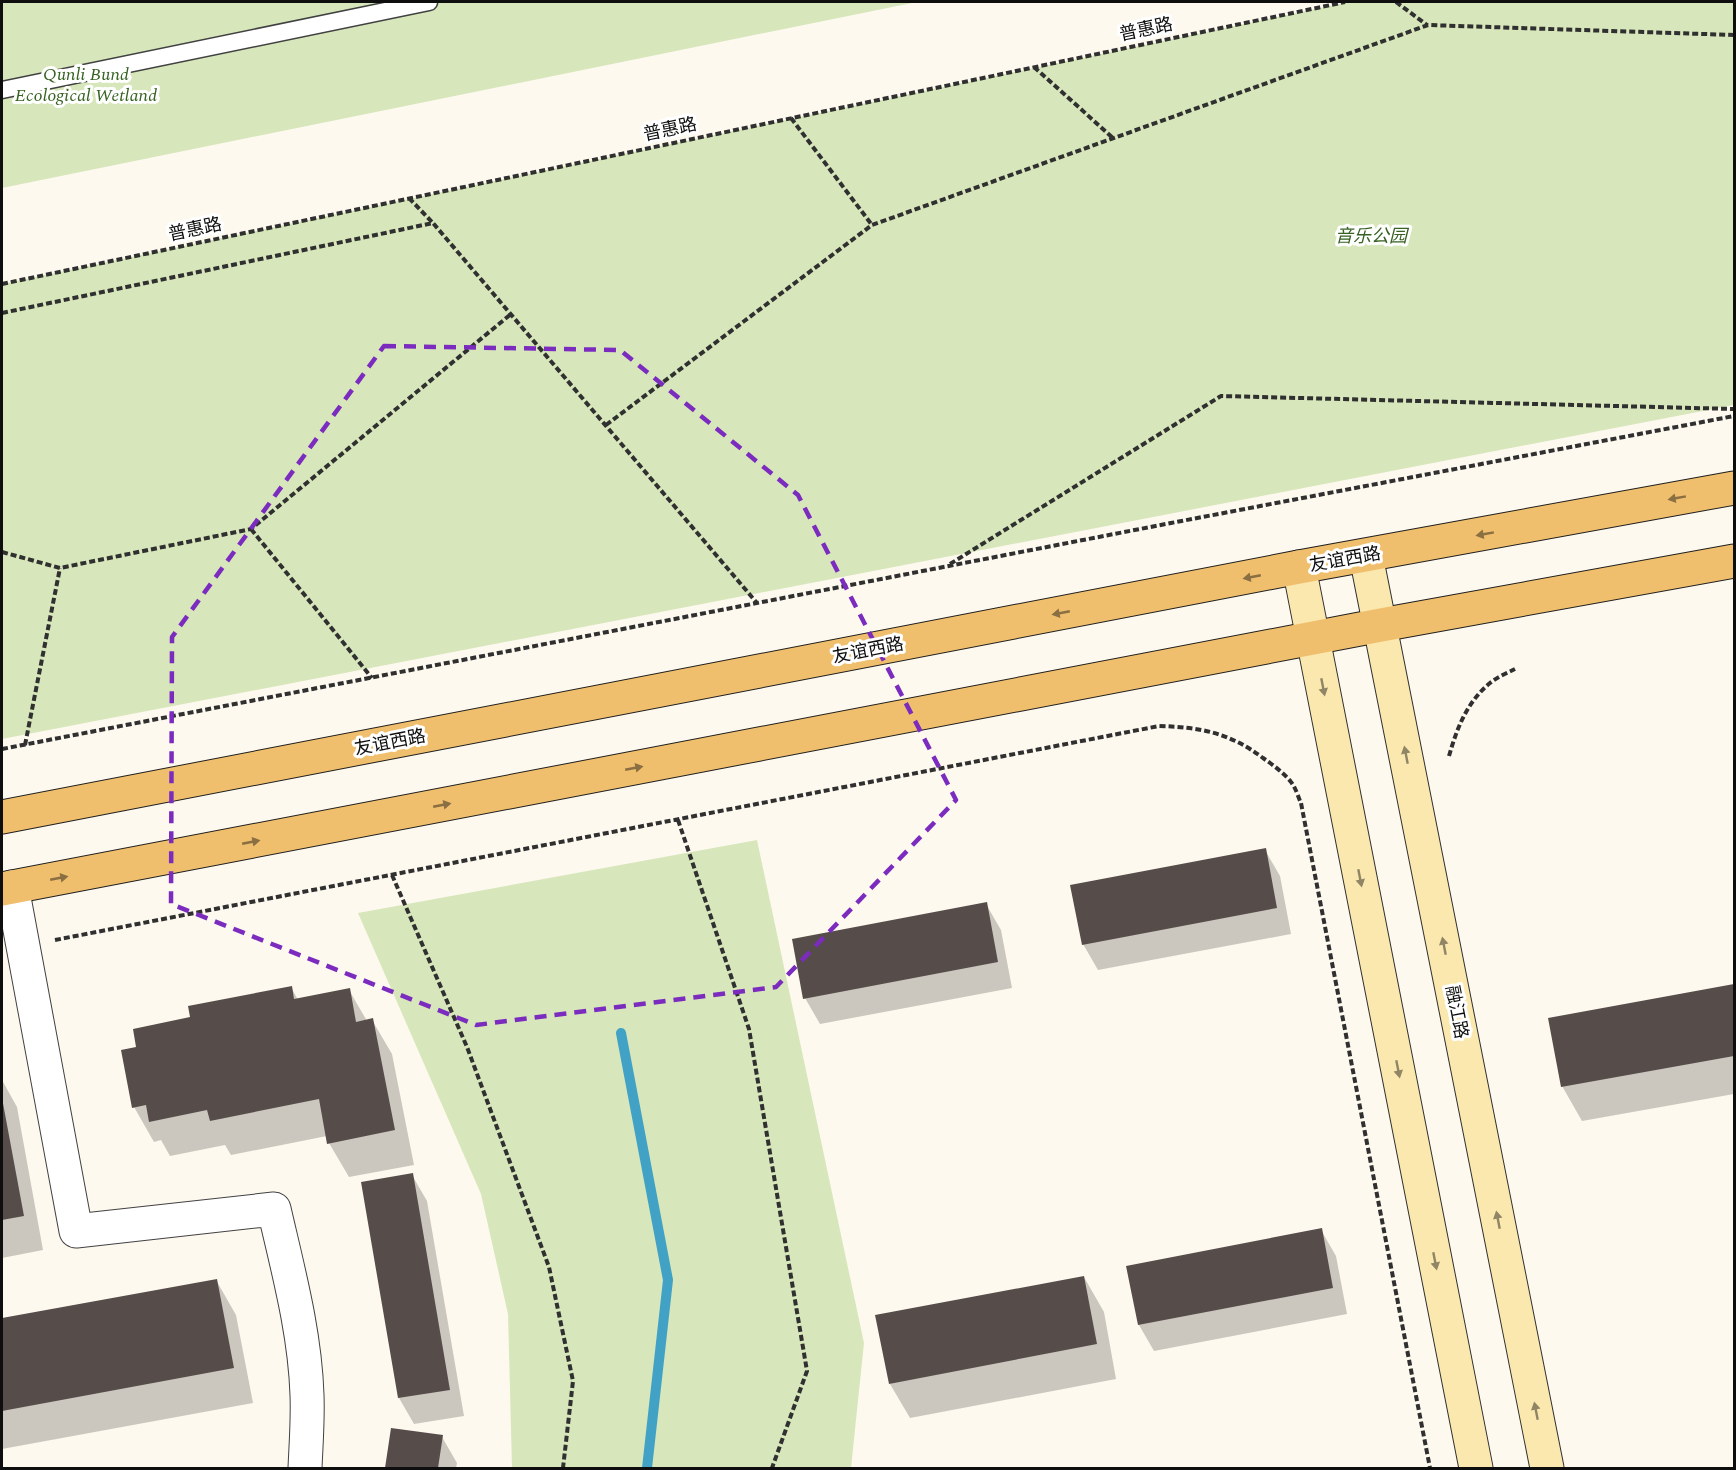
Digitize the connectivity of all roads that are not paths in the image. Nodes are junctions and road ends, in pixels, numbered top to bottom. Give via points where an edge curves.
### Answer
1 (429, 2) edge
2 (2, 90) edge
3 (1734, 488) edge
4 (1366, 555) junction
5 (1734, 561) edge
6 (1299, 567) junction
7 (1381, 625) junction
8 (1313, 639) junction
9 (2, 817) edge
10 (7, 888) edge
11 (305, 1468) edge
12 (1476, 1468) edge
13 (1547, 1468) edge

1 - 2 lane
3 -> 4 main road, 友谊西路
4 - 6 main road, 友谊西路
4 - 7 main road, 融江路
5 - 7 main road
6 - 8 main road
6 -> 9 main road, 友谊西路
7 - 8 main road
13 -> 7 main road, 融江路
10 -> 8 main road
8 -> 12 main road
10 - 11 street via 24,946 76,1231 274,1209 303,1353 307,1394

